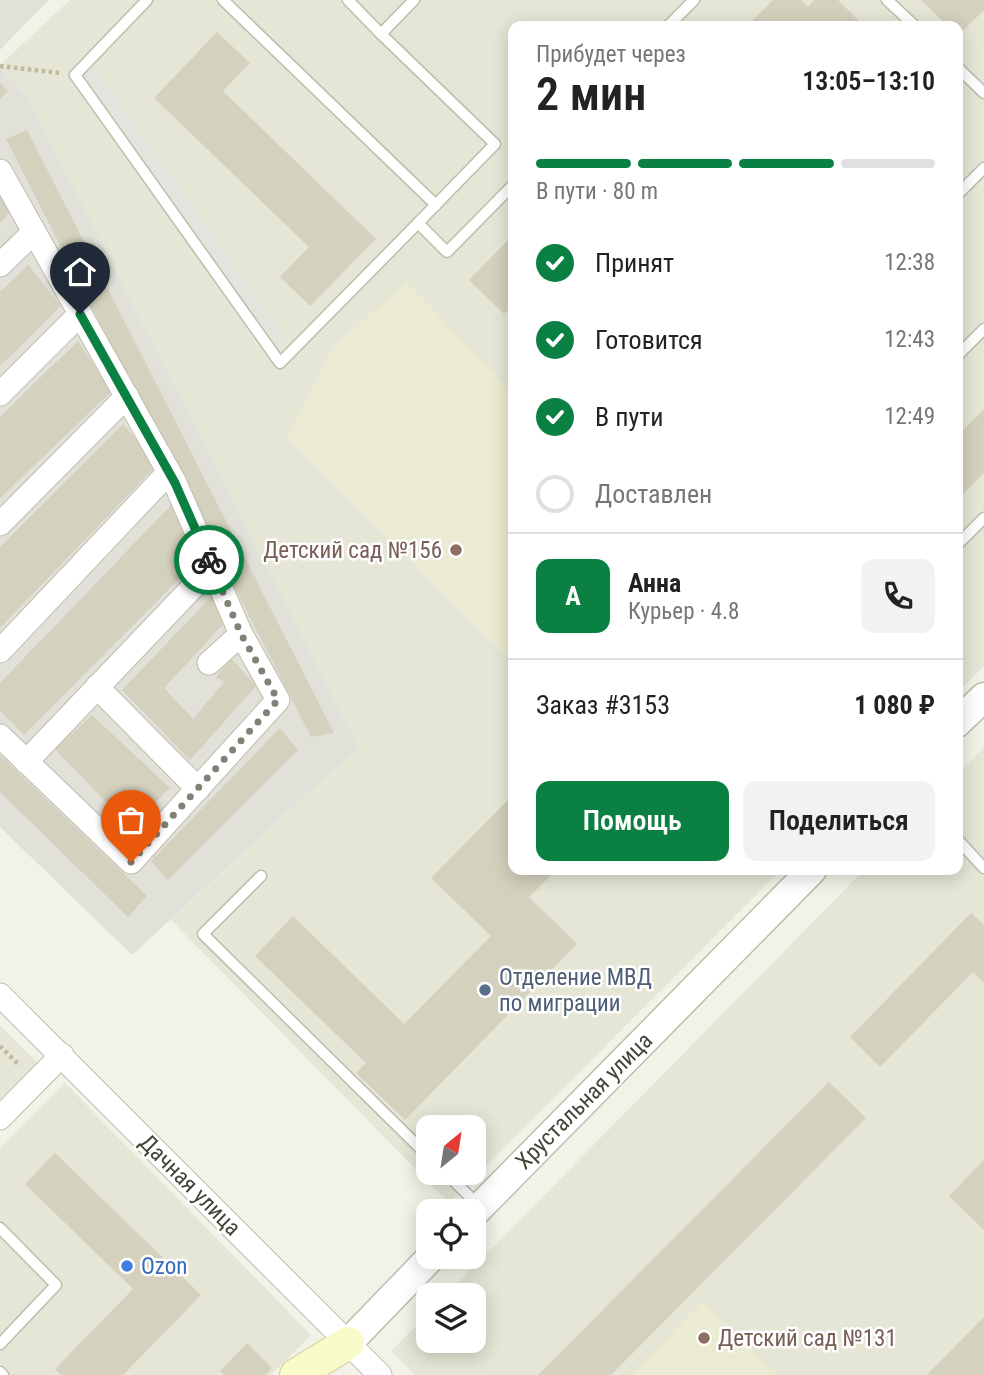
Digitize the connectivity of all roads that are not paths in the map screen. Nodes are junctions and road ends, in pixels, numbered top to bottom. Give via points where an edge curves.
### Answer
1 (147, 0) edge
2 (223, 0) edge
3 (348, 0) edge
4 (414, 0) edge
5 (694, 0) edge
6 (887, 0) edge
7 (673, 21) edge
8 (910, 21) edge
9 (382, 34) junction
10 (963, 73) edge
11 (984, 93) edge
12 (984, 169) edge
13 (0, 171) edge
14 (963, 189) edge
15 (508, 190) edge
16 (436, 205) junction
17 (418, 223) junction
18 (34, 232) junction
19 (0, 265) edge
20 (80, 314) junction
21 (984, 328) edge
22 (963, 350) edge
23 (0, 394) edge
24 (127, 396) junction
25 (169, 472) junction
26 (984, 518) edge
27 (0, 524) edge
28 (963, 539) edge
29 (212, 567) junction
30 (241, 634) junction
31 (0, 651) edge
32 (209, 663) dead end
33 (97, 687) junction
34 (984, 697) edge
35 (963, 717) edge
36 (0, 736) edge
37 (26, 762) junction
38 (198, 789) junction
39 (963, 845) edge
40 (983, 865) edge
41 (807, 875) edge
42 (261, 876) dead end
43 (0, 995) edge
44 (62, 1055) junction
45 (0, 1118) edge
46 (416, 1144) edge
47 (456, 1185) edge
48 (468, 1199) edge
49 (486, 1201) edge
50 (0, 1228) edge
51 (419, 1269) edge
52 (348, 1343) junction
53 (0, 1344) edge
54 (296, 1375) edge
55 (330, 1375) edge
56 (380, 1375) edge

1 - 17 lane via 75,75 280,363
2 - 16 lane
3 - 9 lane
4 - 9 lane
5 - 7 lane
6 - 8 lane
9 - 16 lane via 495,144
10 - 11 lane
12 - 14 lane
13 - 18 street
15 - 17 lane via 447,252
16 - 17 lane
18 - 19 street
18 - 20 street
20 - 23 street
20 - 24 street
21 - 22 lane
24 - 25 street
24 - 27 street
25 - 29 street
25 - 31 street
26 - 28 lane
29 - 30 street
29 - 33 street
30 - 32 street
30 - 38 street via 278,700
33 - 37 street
33 - 38 street
34 - 35 street
36 - 37 street
37 - 38 street via 131,862
39 - 40 lane
41 - 49 street, Хрустальная улица
42 - 46 lane via 204,934
43 - 44 street, Дачная улица
44 - 45 street
44 - 52 street, Дачная улица
47 - 48 lane
50 - 53 lane via 56,1285
51 - 52 street
52 - 54 main road
52 - 55 main road
52 - 56 street, Дачная улица

